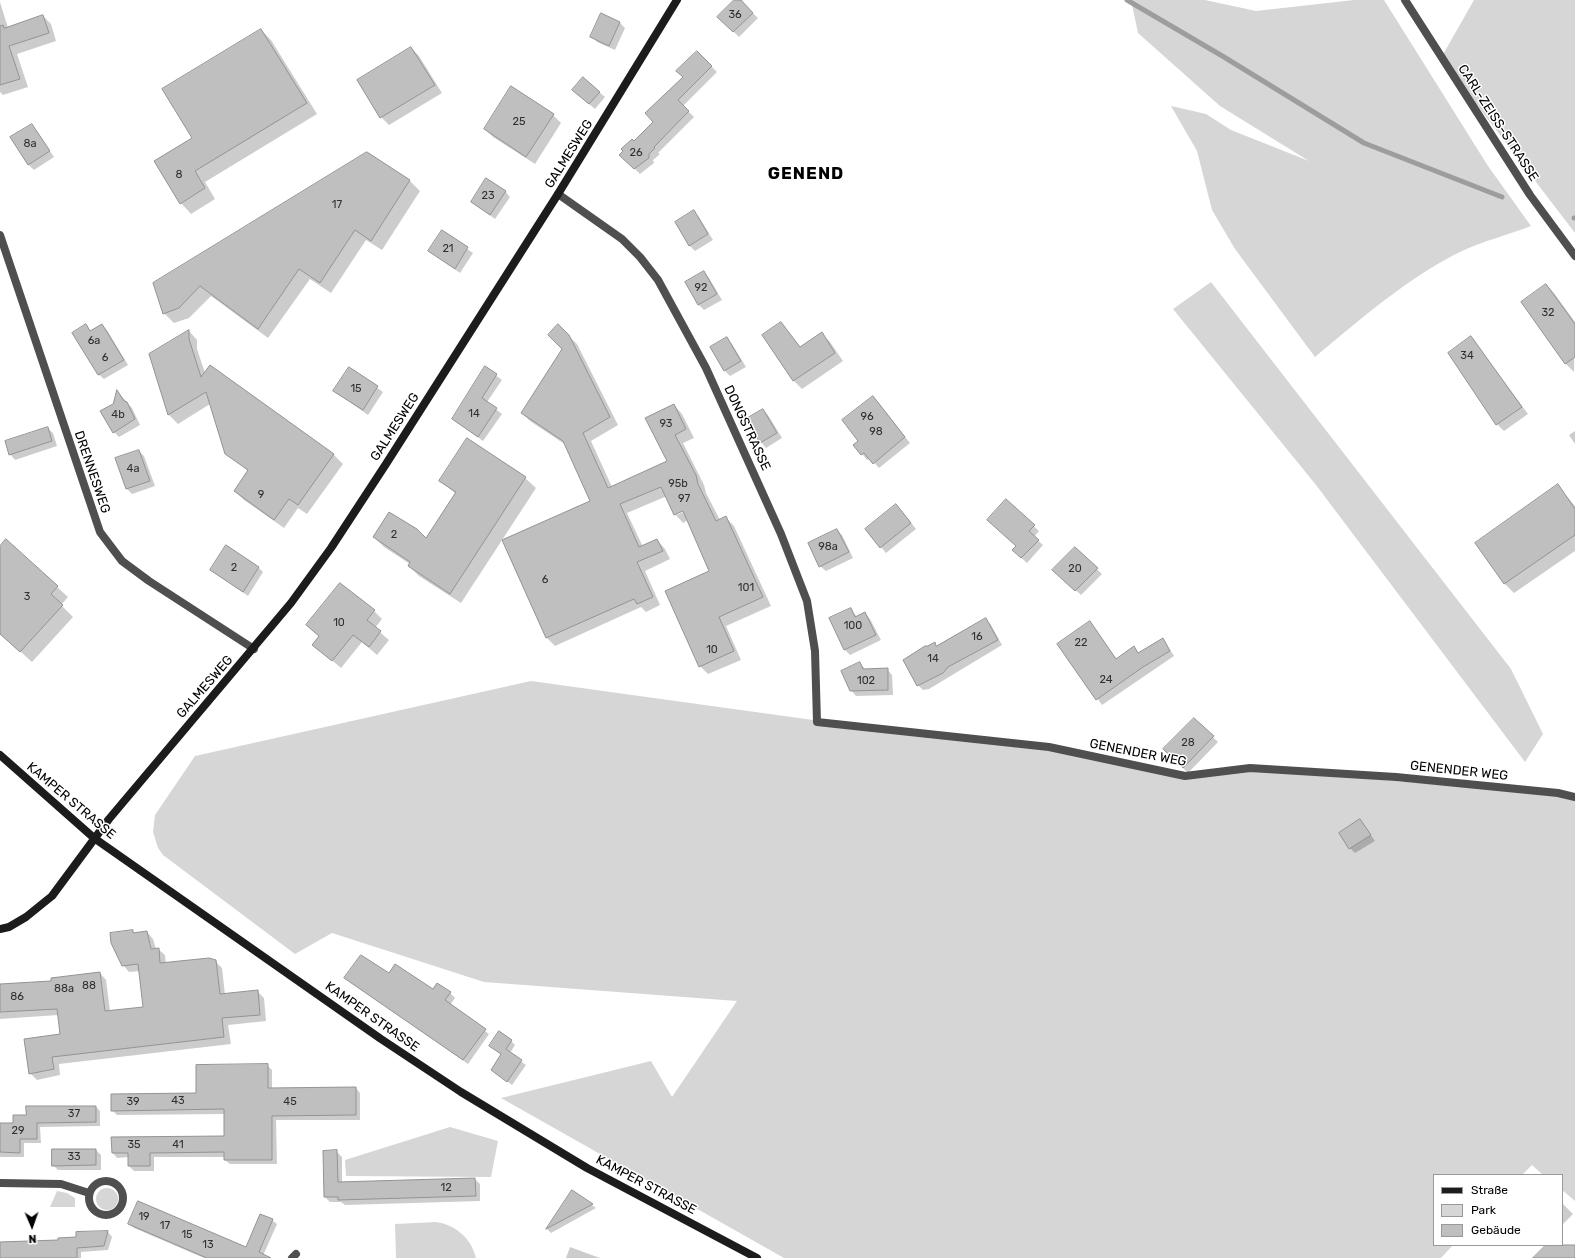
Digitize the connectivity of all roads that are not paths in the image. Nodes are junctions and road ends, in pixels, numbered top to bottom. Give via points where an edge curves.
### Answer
1 (677, 0) edge
2 (1405, 0) edge
3 (558, 194) junction
4 (0, 235) edge
5 (1575, 256) edge
6 (254, 649) junction
7 (817, 722) joint
8 (0, 756) edge
9 (1575, 797) edge
10 (94, 838) junction
11 (0, 929) edge
12 (0, 1183) edge
13 (89, 1193) junction
14 (757, 1258) edge

1 - 3 street, GALMESWEG
2 - 5 street, CARL-ZEISS-STRASSE via 1530,195
3 - 6 street, GALMESWEG via 331,548
3 - 7 street, DONGSTRASSE via 622,239 640,257 658,280 706,368 781,534 807,601 815,650
4 - 6 street, DRENNESWEG via 100,532 122,561
6 - 10 street, GALMESWEG
7 - 9 street, GENENDER WEG via 1049,747 1185,776 1250,768 1396,776
8 - 10 street, KAMPER STRASSE
10 - 11 street, GALMESWEG via 52,896 26,917 10,927
10 - 14 street, KAMPER STRASSE via 461,1092 587,1168
12 - 13 street via 61,1184
13 - 13 street via 90,1206 100,1215 113,1214 122,1205 121,1191 111,1182 98,1183

